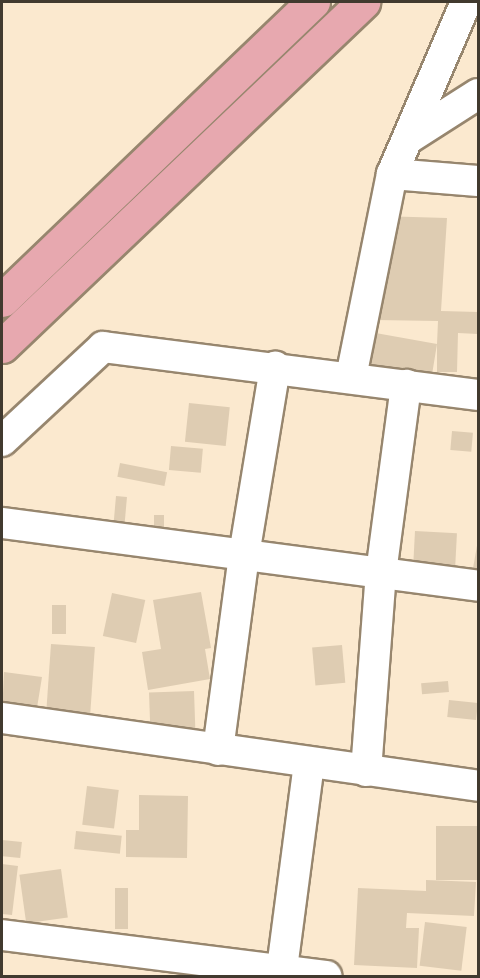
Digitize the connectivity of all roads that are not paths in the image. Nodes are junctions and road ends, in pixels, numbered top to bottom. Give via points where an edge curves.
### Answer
1 (313, 2) edge
2 (363, 2) edge
3 (466, 2) edge
4 (478, 94) edge
5 (409, 138) junction
6 (392, 174) junction
7 (478, 182) edge
8 (2, 300) edge
9 (2, 346) edge
10 (275, 367) junction
11 (351, 377) junction
12 (406, 385) junction
13 (478, 395) edge
14 (2, 441) edge
15 (2, 523) edge
16 (244, 555) junction
17 (381, 573) junction
18 (478, 586) edge
19 (2, 718) edge
20 (218, 750) junction
21 (309, 764) junction
22 (366, 771) junction
23 (478, 786) edge
24 (2, 935) edge
25 (139, 964) edge
26 (282, 974) edge
27 (326, 976) edge

1 - 8 main road
2 - 9 main road
3 - 5 street
4 - 5 street
5 - 6 street
6 - 7 street
6 - 11 street
10 - 11 street
10 - 14 street via 103,346
10 - 16 street
11 - 12 street
12 - 13 street
12 - 17 street
15 - 16 street
16 - 17 street
16 - 20 street
17 - 18 street
17 - 22 street
19 - 20 street
20 - 21 street
21 - 22 street
21 - 26 street
22 - 23 street
24 - 25 street
25 - 26 street
26 - 27 street

